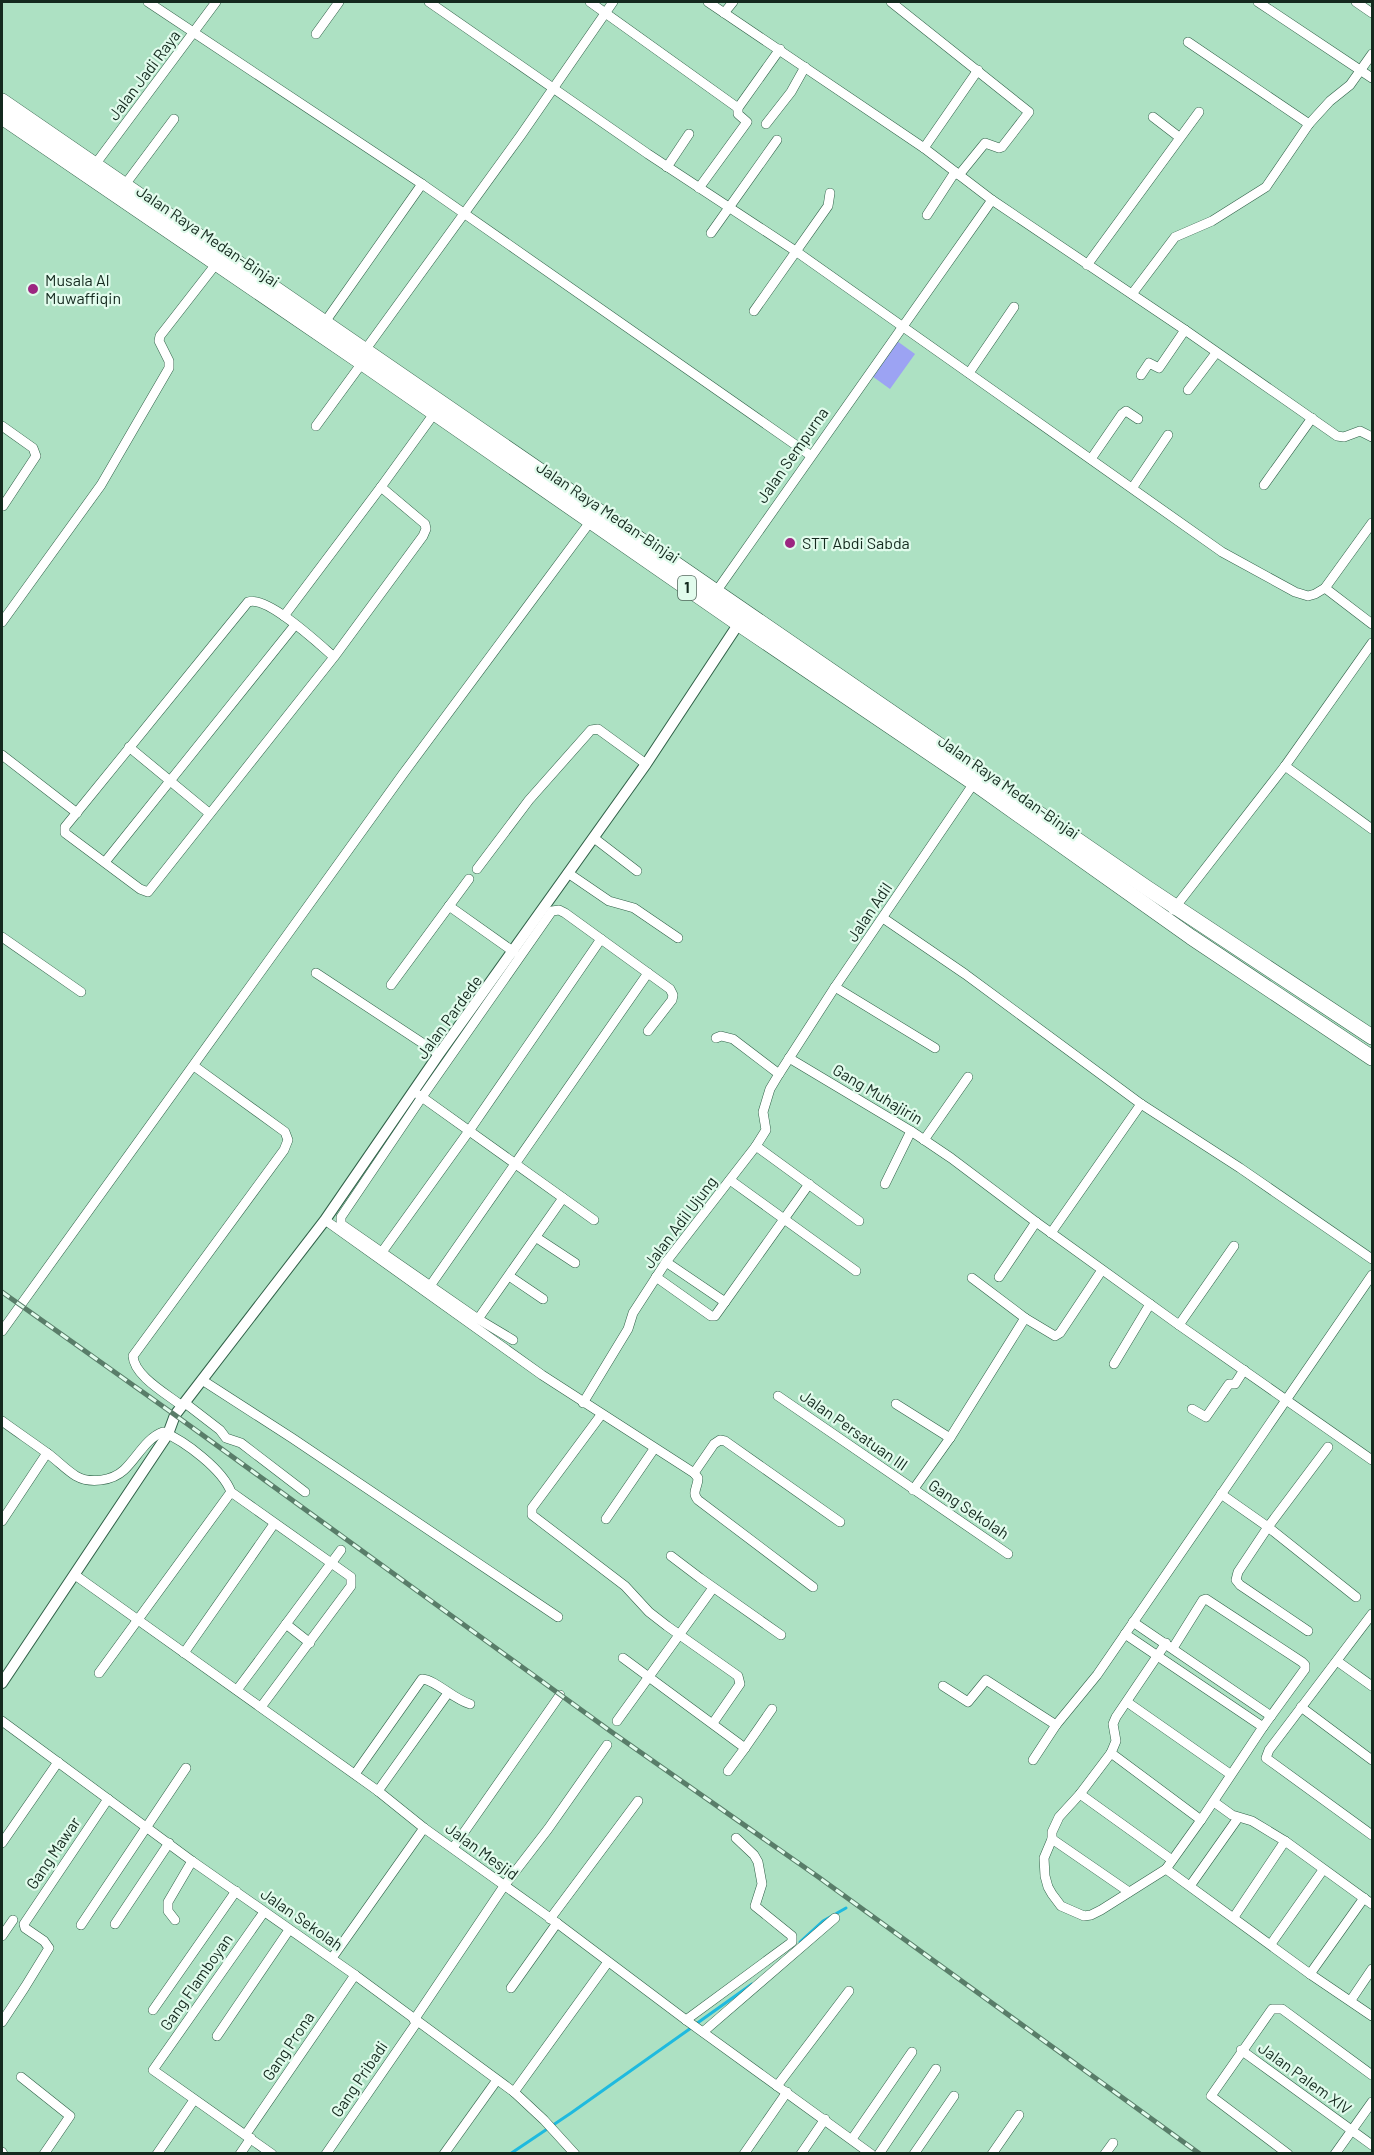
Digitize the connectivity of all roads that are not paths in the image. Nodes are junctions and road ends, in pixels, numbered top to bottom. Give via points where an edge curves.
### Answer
1 (148, 2) edge
2 (216, 2) edge
3 (339, 2) edge
4 (429, 2) edge
5 (590, 2) edge
6 (613, 2) edge
7 (708, 2) edge
8 (733, 2) edge
9 (891, 2) edge
10 (1258, 2) edge
11 (1356, 2) edge
12 (604, 13) junction
13 (724, 13) junction
14 (1372, 13) edge
15 (194, 33) junction
16 (316, 34) dead end
17 (1188, 42) dead end
18 (780, 49) junction
19 (1372, 54) edge
20 (805, 67) junction
21 (978, 70) junction
22 (1361, 71) junction
23 (1372, 78) edge
24 (553, 88) junction
25 (2, 101) edge
26 (738, 108) junction
27 (1199, 111) dead end
28 (2, 117) edge
29 (1153, 117) dead end
30 (174, 119) dead end
31 (766, 124) dead end
32 (1309, 124) junction
33 (689, 134) dead end
34 (1179, 137) junction
35 (777, 140) dead end
36 (924, 148) junction
37 (94, 166) junction
38 (667, 167) junction
39 (957, 173) junction
40 (422, 184) junction
41 (124, 186) junction
42 (699, 188) junction
43 (830, 193) dead end
44 (992, 200) junction
45 (730, 208) junction
46 (464, 213) junction
47 (927, 215) dead end
48 (711, 233) dead end
49 (797, 252) junction
50 (216, 264) junction
51 (1087, 265) junction
52 (1132, 294) junction
53 (1014, 307) dead end
54 (754, 311) dead end
55 (325, 322) junction
56 (902, 327) junction
57 (1185, 330) junction
58 (1215, 353) junction
59 (362, 358) junction
60 (969, 374) junction
61 (1141, 375) dead end
62 (1188, 390) dead end
63 (438, 408) junction
64 (1312, 418) junction
65 (1138, 420) dead end
66 (2, 426) edge
67 (316, 426) dead end
68 (1168, 435) dead end
69 (1372, 437) edge
70 (810, 455) junction
71 (1091, 459) junction
72 (1264, 485) dead end
73 (381, 487) junction
74 (1133, 487) junction
75 (2, 505) edge
76 (2, 517) edge
77 (590, 522) junction
78 (1372, 523) edge
79 (1325, 588) junction
80 (712, 597) junction
81 (284, 615) junction
82 (743, 618) junction
83 (2, 622) edge
84 (1372, 624) edge
85 (295, 625) junction
86 (1372, 643) edge
87 (334, 657) junction
88 (129, 747) junction
89 (2, 754) edge
90 (646, 764) junction
91 (1285, 766) junction
92 (170, 781) junction
93 (974, 783) junction
94 (77, 813) junction
95 (209, 813) junction
96 (1372, 829) edge
97 (594, 838) junction
98 (105, 862) junction
99 (477, 869) dead end
100 (637, 870) dead end
101 (568, 873) junction
102 (469, 879) dead end
103 (449, 906) junction
104 (1171, 913) junction
105 (883, 918) junction
106 (2, 937) edge
107 (678, 938) dead end
108 (601, 939) junction
109 (514, 952) junction
110 (1249, 966) junction
111 (316, 973) dead end
112 (648, 973) junction
113 (391, 986) dead end
114 (835, 987) junction
115 (81, 992) dead end
116 (648, 1031) dead end
117 (1372, 1037) edge
118 (716, 1038) dead end
119 (935, 1048) dead end
120 (440, 1054) junction
121 (789, 1058) junction
122 (1372, 1058) edge
123 (194, 1066) junction
124 (779, 1074) junction
125 (968, 1077) dead end
126 (418, 1094) junction
127 (1141, 1104) junction
128 (470, 1131) junction
129 (911, 1131) junction
130 (924, 1140) junction
131 (756, 1146) junction
132 (515, 1163) junction
133 (730, 1180) junction
134 (809, 1184) junction
135 (885, 1184) dead end
136 (563, 1198) junction
137 (786, 1219) junction
138 (325, 1220) junction
139 (594, 1220) dead end
140 (859, 1221) dead end
141 (1036, 1222) junction
142 (1051, 1233) junction
143 (537, 1238) junction
144 (1234, 1246) dead end
145 (382, 1252) junction
146 (1372, 1258) edge
147 (666, 1262) junction
148 (575, 1263) dead end
149 (1102, 1270) junction
150 (856, 1271) dead end
151 (1372, 1275) edge
152 (509, 1276) junction
153 (656, 1277) junction
154 (999, 1277) dead end
155 (972, 1278) dead end
156 (430, 1286) junction
157 (543, 1299) dead end
158 (725, 1302) junction
159 (1150, 1304) junction
160 (1025, 1318) junction
161 (478, 1319) junction
162 (1179, 1325) junction
163 (2, 1332) edge
164 (513, 1340) dead end
165 (1114, 1364) dead end
166 (1244, 1370) junction
167 (202, 1380) junction
168 (778, 1396) dead end
169 (1285, 1399) junction
170 (583, 1402) junction
171 (183, 1404) junction
172 (896, 1404) dead end
173 (1192, 1409) dead end
174 (601, 1415) junction
175 (2, 1421) edge
176 (168, 1434) junction
177 (950, 1438) junction
178 (1328, 1447) dead end
179 (654, 1449) junction
180 (47, 1453) junction
181 (1372, 1460) edge
182 (694, 1473) junction
183 (914, 1490) junction
184 (231, 1492) junction
185 (305, 1492) dead end
186 (1221, 1494) junction
187 (606, 1519) dead end
188 (2, 1521) edge
189 (840, 1522) dead end
190 (274, 1524) junction
191 (1268, 1527) junction
192 (340, 1551) dead end
193 (1008, 1554) dead end
194 (671, 1556) dead end
195 (332, 1562) junction
196 (75, 1575) junction
197 (813, 1587) dead end
198 (713, 1588) junction
199 (1356, 1597) dead end
200 (1372, 1614) edge
201 (558, 1617) dead end
202 (137, 1619) junction
203 (1133, 1622) junction
204 (286, 1624) junction
205 (1308, 1631) dead end
206 (1125, 1634) junction
207 (679, 1635) junction
208 (781, 1635) dead end
209 (310, 1643) junction
210 (1169, 1646) junction
211 (184, 1653) junction
212 (1158, 1655) junction
213 (623, 1658) dead end
214 (1337, 1661) junction
215 (99, 1673) dead end
216 (649, 1677) junction
217 (2, 1683) edge
218 (943, 1686) dead end
219 (1372, 1686) edge
220 (237, 1690) junction
221 (448, 1693) junction
222 (560, 1695) dead end
223 (1127, 1702) junction
224 (470, 1704) dead end
225 (261, 1707) junction
226 (1301, 1707) junction
227 (772, 1708) dead end
228 (1271, 1716) junction
229 (2, 1721) edge
230 (617, 1721) dead end
231 (713, 1723) junction
232 (1056, 1725) junction
233 (1263, 1727) junction
234 (607, 1745) dead end
235 (745, 1748) junction
236 (1111, 1753) junction
237 (1033, 1760) dead end
238 (1372, 1760) edge
239 (58, 1762) junction
240 (186, 1767) dead end
241 (728, 1771) dead end
242 (355, 1774) junction
243 (1230, 1774) junction
244 (378, 1791) junction
245 (1080, 1794) junction
246 (108, 1799) junction
247 (638, 1802) dead end
248 (1214, 1802) junction
249 (1238, 1818) junction
250 (1201, 1820) junction
251 (147, 1826) junction
252 (424, 1828) junction
253 (1372, 1835) edge
254 (736, 1838) dead end
255 (1052, 1839) junction
256 (1285, 1841) junction
257 (2, 1843) edge
258 (170, 1843) junction
259 (453, 1848) junction
260 (1172, 1860) junction
261 (192, 1861) junction
262 (1166, 1869) junction
263 (1323, 1870) junction
264 (504, 1886) junction
265 (1190, 1886) junction
266 (236, 1891) junction
267 (1129, 1892) junction
268 (1364, 1898) junction
269 (1372, 1904) edge
270 (264, 1912) junction
271 (1234, 1917) junction
272 (835, 1918) dead end
273 (13, 1920) dead end
274 (175, 1920) dead end
275 (554, 1921) junction
276 (115, 1924) dead end
277 (81, 1925) dead end
278 (289, 1929) junction
279 (2, 1936) edge
280 (1271, 1944) junction
281 (332, 1958) junction
282 (608, 1962) junction
283 (1372, 1969) edge
284 (1310, 1974) junction
285 (355, 1975) junction
286 (512, 1988) dead end
287 (849, 1991) dead end
288 (1351, 2000) junction
289 (153, 2010) dead end
290 (1372, 2016) edge
291 (416, 2021) junction
292 (687, 2021) junction
293 (2, 2022) edge
294 (701, 2031) junction
295 (217, 2036) dead end
296 (1241, 2050) junction
297 (912, 2052) dead end
298 (936, 2069) dead end
299 (1372, 2075) edge
300 (21, 2078) dead end
301 (497, 2080) junction
302 (777, 2086) junction
303 (514, 2092) junction
304 (787, 2092) junction
305 (954, 2096) dead end
306 (194, 2100) junction
307 (1372, 2102) edge
308 (1019, 2115) dead end
309 (825, 2119) junction
310 (1352, 2130) junction
311 (249, 2136) junction
312 (852, 2139) junction
313 (1113, 2143) dead end
314 (1372, 2145) edge
315 (44, 2154) edge
316 (157, 2154) edge
317 (240, 2154) edge
318 (272, 2154) edge
319 (327, 2154) edge
320 (444, 2154) edge
321 (575, 2154) edge
322 (744, 2154) edge
323 (801, 2154) edge
324 (871, 2154) edge
325 (879, 2154) edge
326 (914, 2154) edge
327 (992, 2154) edge
328 (1105, 2154) edge
329 (1288, 2154) edge
330 (1335, 2154) edge

1 - 15 street
2 - 15 street, Jalan Jadi Raya
3 - 16 street
4 - 24 street
5 - 12 street
6 - 12 street
7 - 13 street
8 - 13 street
9 - 21 street
10 - 22 street
11 - 14 street
12 - 24 street
12 - 26 street
13 - 18 street
15 - 37 street, Jalan Jadi Raya
15 - 40 street
17 - 32 street
18 - 20 street
18 - 26 street
19 - 22 street
20 - 31 street
20 - 36 street
21 - 36 street
21 - 39 street via 1029,114 1002,147 986,143
22 - 23 street
22 - 32 street
24 - 38 street
24 - 46 street
25 - 37 highway, Jalan Raya Medan-Binjai / 1
26 - 42 street via 738,114 747,122
27 - 34 street
28 - 50 highway, Jalan Raya Medan-Binjai / 1
29 - 34 street
30 - 41 street
32 - 52 street via 1266,187 1212,221 1175,237
33 - 38 street
34 - 51 street
35 - 45 street
36 - 39 street
37 - 41 highway, Jalan Raya Medan-Binjai / 1
38 - 42 street
39 - 44 street
39 - 47 street
40 - 46 street
40 - 55 street
41 - 55 highway, Jalan Raya Medan-Binjai / 1
42 - 45 street
43 - 49 street via 828,206
44 - 51 street
44 - 56 street, Jalan Sempurna
45 - 48 street
45 - 49 street
46 - 59 street
46 - 70 street
49 - 54 street
49 - 56 street
50 - 59 highway, Jalan Raya Medan-Binjai / 1
50 - 83 street via 160,336 169,368 101,484
51 - 52 street
52 - 57 street
53 - 60 street
55 - 59 highway, Jalan Raya Medan-Binjai / 1
56 - 60 street
56 - 70 street, Jalan Sempurna
57 - 58 street
57 - 61 street via 1159,368 1149,363
58 - 62 street
58 - 64 street
59 - 63 highway, Jalan Raya Medan-Binjai / 1
59 - 67 street
60 - 71 street
63 - 73 street
63 - 77 highway, Jalan Raya Medan-Binjai / 1
63 - 80 highway, Jalan Raya Medan-Binjai / 1 via 545,476
64 - 69 street via 1337,436 1360,431
64 - 72 street
65 - 71 street via 1126,411 1122,414
66 - 75 street via 33,448 36,456
68 - 74 street
70 - 80 street, Jalan Sempurna
71 - 74 street
73 - 81 street
73 - 87 street via 426,529
74 - 79 street via 1222,552 1295,592 1308,596
75 - 76 street
77 - 80 highway, Jalan Raya Medan-Binjai / 1
77 - 123 street
78 - 79 street
79 - 84 street
80 - 82 highway, Jalan Raya Medan-Binjai / 1
81 - 85 street
81 - 88 street via 257,601 248,602
82 - 90 street, Jalan Pardede
82 - 93 highway, Jalan Raya Medan-Binjai / 1
82 - 104 highway, Jalan Raya Medan-Binjai / 1
85 - 87 street
85 - 92 street
86 - 91 street
87 - 95 street
88 - 92 street
88 - 94 street
89 - 94 street
90 - 97 street, Jalan Pardede
90 - 99 street via 598,729 591,730 529,800
91 - 96 street
91 - 104 street
92 - 95 street
92 - 98 street
93 - 104 highway, Jalan Raya Medan-Binjai / 1
93 - 105 street, Jalan Adil
94 - 98 street via 65,827 65,833
95 - 98 street via 148,892
97 - 100 street
97 - 101 street, Jalan Pardede
101 - 107 street via 609,901 634,908
101 - 109 street, Jalan Pardede
102 - 103 street
103 - 109 street
103 - 113 street
104 - 110 highway, Jalan Raya Medan-Binjai / 1
105 - 114 street, Jalan Adil
105 - 127 street
106 - 115 street
108 - 112 street
108 - 126 street via 565,913 552,911
108 - 128 street
109 - 120 street, Jalan Pardede
110 - 117 highway, Jalan Raya Medan-Binjai / 1
110 - 122 highway, Jalan Raya Medan-Binjai / 1
111 - 120 street
112 - 116 street via 673,995
112 - 132 street
114 - 119 street
114 - 121 street, Jalan Adil
118 - 124 street via 733,1039
120 - 126 street, Jalan Pardede
121 - 124 street, Jalan Adil Ujung
121 - 129 street, Gang Muhajirin
123 - 163 street
123 - 171 street via 285,1132 288,1140 133,1356 140,1374
124 - 131 street, Jalan Adil Ujung via 763,1112 766,1130
125 - 130 street
126 - 128 street
126 - 138 street, Jalan Pardede
126 - 145 street via 340,1220
127 - 142 street
127 - 146 street
128 - 132 street
128 - 145 street
129 - 130 street, Gang Muhajirin
129 - 135 street
130 - 141 street, Gang Muhajirin
131 - 133 street, Jalan Adil Ujung
131 - 134 street
132 - 136 street
132 - 156 street
133 - 137 street
133 - 147 street, Jalan Adil Ujung
134 - 137 street
134 - 140 street
136 - 139 street
136 - 143 street
137 - 150 street
137 - 158 street
138 - 167 street, Jalan Pardede
138 - 170 street
141 - 142 street, Gang Muhajirin
141 - 154 street
142 - 149 street, Gang Muhajirin
143 - 148 street
143 - 152 street
144 - 162 street
145 - 156 street
147 - 153 street, Jalan Adil Ujung
147 - 158 street
149 - 159 street, Gang Muhajirin
149 - 160 street via 1060,1333 1055,1336
151 - 169 street
152 - 157 street
152 - 161 street
153 - 158 street via 711,1316 716,1316
153 - 170 street, Jalan Adil Ujung
155 - 160 street
156 - 161 street
159 - 162 street, Gang Muhajirin
159 - 165 street
160 - 177 street
161 - 164 street
162 - 166 street, Gang Muhajirin
166 - 169 street, Gang Muhajirin
166 - 173 street via 1206,1417
167 - 171 street, Jalan Pardede
167 - 201 street
168 - 183 street, Jalan Persatuan III
169 - 181 street, Gang Muhajirin
169 - 186 street
170 - 174 street
171 - 176 street, Jalan Pardede
171 - 185 street
172 - 177 street
174 - 179 street
174 - 207 street via 531,1512 625,1586 649,1612
175 - 180 street
176 - 180 street via 155,1435 120,1474 100,1480 77,1477
176 - 184 street via 194,1451 224,1479
176 - 196 street, Jalan Pardede
177 - 183 street
178 - 191 street
179 - 182 street
179 - 187 street
180 - 188 street
182 - 189 street via 714,1444 725,1441
182 - 197 street via 698,1478 694,1496 698,1500
183 - 193 street, Gang Sekolah
184 - 190 street
184 - 202 street
186 - 191 street
186 - 203 street
190 - 195 street
190 - 211 street
191 - 199 street
191 - 205 street via 1236,1580
192 - 195 street
194 - 198 street
195 - 204 street
195 - 209 street via 353,1582
196 - 202 street, Jalan Mesjid
196 - 217 street, Jalan Pardede
198 - 207 street
198 - 208 street
200 - 214 street
202 - 211 street, Jalan Mesjid
202 - 215 street
203 - 206 street
203 - 210 street
204 - 209 street
204 - 220 street
206 - 212 street
206 - 232 street
207 - 216 street
207 - 231 street via 740,1679
209 - 225 street
210 - 212 street
210 - 228 street
210 - 228 street via 1206,1599 1302,1662 1305,1669
211 - 220 street, Jalan Mesjid
212 - 223 street
212 - 233 street
213 - 216 street
214 - 219 street
214 - 226 street
216 - 230 street
216 - 231 street
218 - 232 street via 968,1702 986,1680
220 - 225 street, Jalan Mesjid
221 - 224 street
221 - 242 street via 427,1679 419,1682
221 - 244 street
222 - 259 street
223 - 236 street via 1113,1724 1116,1742
223 - 243 street
225 - 242 street, Jalan Mesjid
226 - 238 street
226 - 253 street via 1266,1758
227 - 235 street
228 - 233 street
229 - 239 street, Jalan Sekolah
231 - 235 street
232 - 237 street
233 - 243 street
234 - 264 street, Gang Pribadi
235 - 241 street
236 - 245 street
236 - 250 street
239 - 246 street, Jalan Sekolah
239 - 257 street
240 - 251 street
242 - 244 street, Jalan Mesjid
243 - 248 street
244 - 252 street, Jalan Mesjid
245 - 255 street via 1059,1817
245 - 260 street
246 - 251 street, Jalan Sekolah
246 - 293 street, Gang Mawar via 24,1924 49,1948
247 - 275 street
248 - 249 street
248 - 250 street
249 - 256 street via 1252,1821
249 - 265 street
250 - 260 street
251 - 258 street, Jalan Sekolah
251 - 277 street
252 - 259 street, Jalan Mesjid
252 - 281 street
254 - 292 street via 758,1862 762,1884 755,1906 792,1936 792,1942
255 - 267 street
255 - 267 street via 1044,1868 1052,1894 1061,1906 1091,1915
256 - 263 street
256 - 271 street
258 - 261 street, Jalan Sekolah
258 - 276 street
259 - 264 street, Jalan Mesjid
260 - 262 street
261 - 266 street, Jalan Sekolah
261 - 274 street via 168,1902 168,1911
262 - 265 street
262 - 267 street
263 - 268 street
263 - 280 street
264 - 275 street, Jalan Mesjid
264 - 291 street, Gang Pribadi
265 - 271 street
266 - 270 street, Jalan Sekolah
266 - 289 street
268 - 269 street
268 - 284 street
270 - 278 street, Jalan Sekolah
270 - 306 street, Gang Flamboyan via 153,2070
271 - 280 street
272 - 294 street
273 - 279 street
275 - 282 street, Jalan Mesjid
275 - 286 street
278 - 281 street, Jalan Sekolah
278 - 295 street
280 - 284 street
281 - 285 street, Jalan Sekolah
282 - 292 street, Jalan Mesjid
282 - 303 street
283 - 288 street
284 - 288 street
285 - 291 street, Jalan Sekolah
285 - 311 street, Gang Prona
287 - 302 street
288 - 290 street
291 - 301 street, Jalan Sekolah
291 - 319 street, Gang Pribadi
292 - 294 street, Jalan Mesjid
294 - 302 street, Jalan Mesjid
296 - 299 street via 1277,2007
296 - 310 street, Jalan Palem XIV
296 - 329 street via 1211,2096
297 - 312 street
298 - 325 street
300 - 315 street via 70,2116
301 - 303 street, Jalan Sekolah
301 - 320 street
302 - 304 street, Jalan Mesjid
303 - 321 street, Jalan Sekolah
304 - 309 street, Jalan Mesjid
304 - 322 street
305 - 326 street
306 - 311 street
306 - 316 street
307 - 310 street
308 - 327 street
309 - 312 street, Jalan Mesjid
309 - 323 street
310 - 314 street, Jalan Palem XIV
310 - 330 street
311 - 317 street, Gang Prona
311 - 318 street
312 - 324 street, Jalan Mesjid
313 - 328 street

